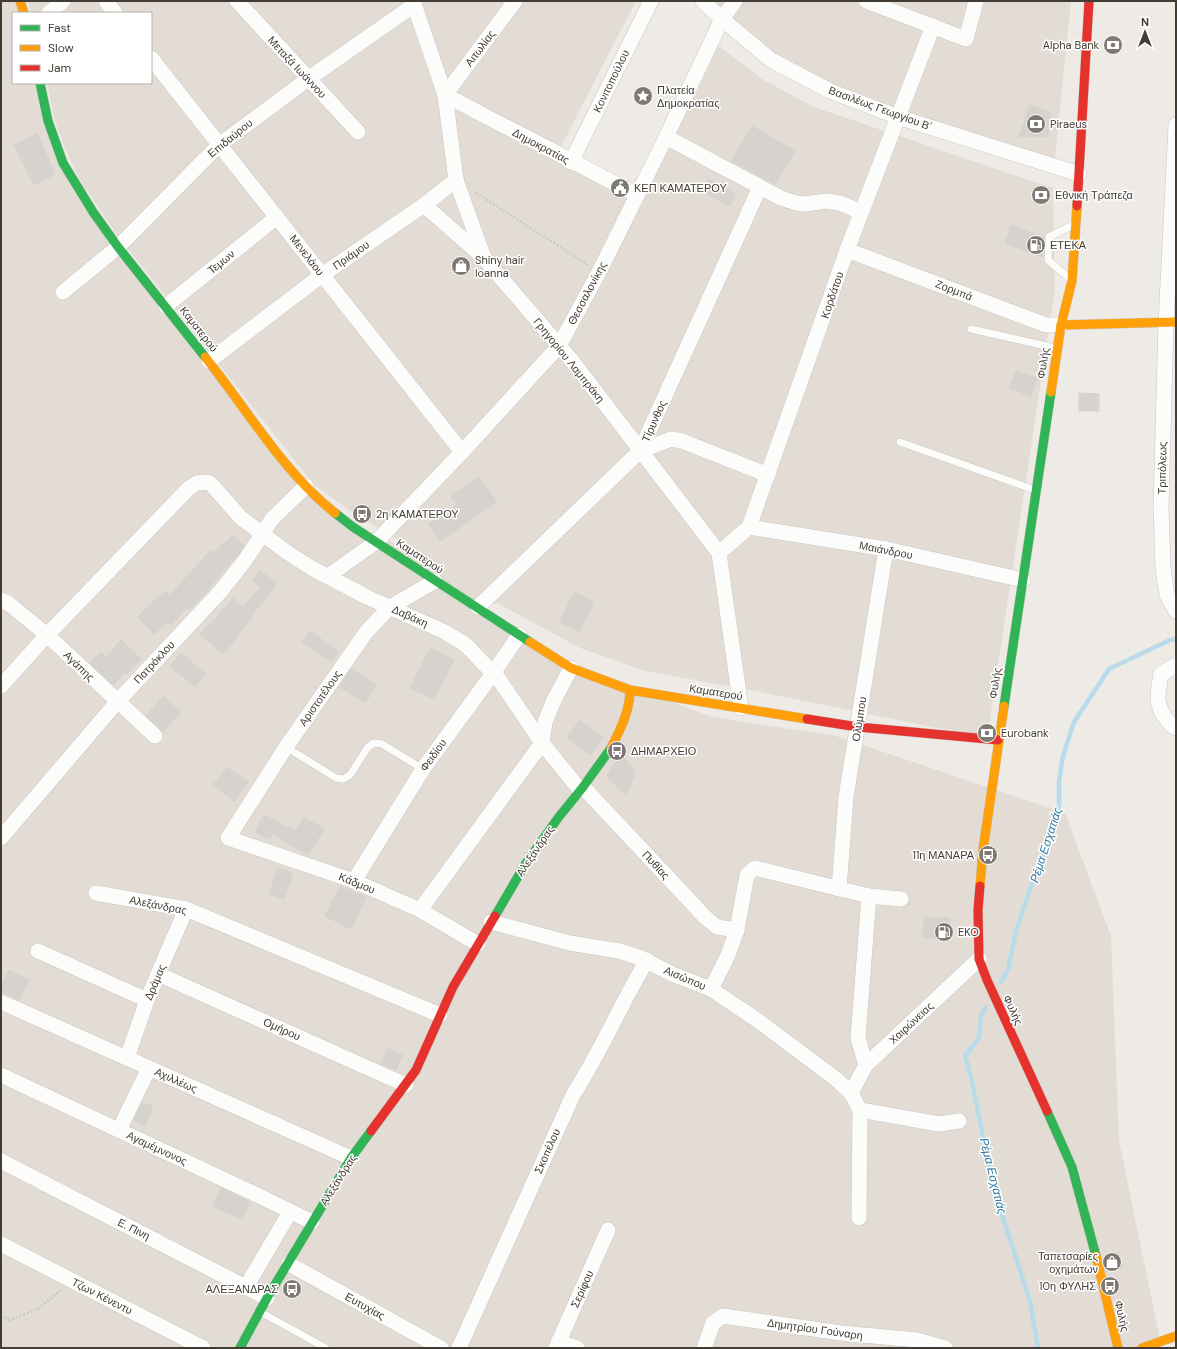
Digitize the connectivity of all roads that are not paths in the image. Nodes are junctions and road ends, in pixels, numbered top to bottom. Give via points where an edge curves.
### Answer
1 (20, 1) edge
2 (63, 1) edge
3 (106, 1) edge
4 (237, 1) edge
5 (515, 1) edge
6 (651, 1) edge
7 (703, 1) edge
8 (735, 1) edge
9 (866, 1) edge
10 (976, 1) edge
11 (1089, 1) edge
12 (413, 3) edge
13 (24, 12) edge
14 (50, 12) edge
15 (114, 12) edge
16 (722, 19) junction
17 (933, 26) junction
18 (152, 59) edge
19 (308, 79) junction
20 (40, 84) edge
21 (445, 95) junction
22 (898, 117) junction
23 (1176, 125) edge
24 (358, 132) dead end
25 (666, 137) junction
26 (219, 144) junction
27 (571, 162) junction
28 (1079, 174) junction
29 (456, 180) junction
30 (760, 187) junction
31 (637, 195) junction
32 (424, 205) junction
33 (862, 212) junction
34 (277, 217) junction
35 (1075, 224) junction
36 (118, 248) junction
37 (848, 250) junction
38 (484, 258) junction
39 (322, 275) junction
40 (1072, 280) junction
41 (62, 292) dead end
42 (166, 306) junction
43 (1171, 323) edge
44 (1061, 325) junction
45 (971, 329) dead end
46 (559, 346) junction
47 (1058, 349) junction
48 (208, 361) junction
49 (900, 442) dead end
50 (640, 451) junction
51 (462, 452) junction
52 (768, 475) junction
53 (306, 486) junction
54 (1036, 491) junction
55 (749, 527) junction
56 (261, 534) junction
57 (376, 542) junction
58 (886, 549) junction
59 (719, 553) junction
60 (328, 576) junction
61 (1023, 580) junction
62 (436, 581) junction
63 (1, 600) edge
64 (390, 607) junction
65 (478, 607) junction
66 (1176, 611) edge
67 (47, 635) junction
68 (519, 635) junction
69 (1176, 665) edge
70 (571, 668) junction
71 (494, 672) junction
72 (1, 686) edge
73 (630, 690) junction
74 (117, 702) junction
75 (740, 708) junction
76 (858, 727) junction
77 (1176, 728) edge
78 (155, 736) dead end
79 (998, 740) junction
80 (542, 743) junction
81 (286, 748) junction
82 (423, 769) junction
83 (581, 789) junction
84 (1, 838) edge
85 (228, 838) joint
86 (354, 881) junction
87 (839, 889) junction
88 (96, 893) dead end
89 (869, 896) junction
90 (901, 899) dead end
91 (186, 909) junction
92 (420, 910) junction
93 (491, 922) junction
94 (737, 930) junction
95 (478, 944) junction
96 (38, 951) dead end
97 (647, 960) junction
98 (979, 960) junction
99 (158, 974) junction
100 (711, 988) junction
101 (147, 1000) junction
102 (1, 1002) edge
103 (440, 1015) junction
104 (127, 1058) junction
105 (866, 1065) junction
106 (149, 1068) junction
107 (1, 1075) edge
108 (406, 1085) junction
109 (851, 1093) junction
110 (860, 1110) junction
111 (959, 1121) dead end
112 (118, 1130) junction
113 (351, 1158) junction
114 (1, 1161) edge
115 (290, 1212) junction
116 (859, 1218) dead end
117 (312, 1222) junction
118 (608, 1230) dead end
119 (1, 1244) edge
120 (289, 1264) junction
121 (246, 1287) junction
122 (267, 1298) junction
123 (260, 1312) junction
124 (1176, 1336) edge
125 (557, 1345) edge
126 (203, 1348) edge
127 (240, 1348) edge
128 (326, 1348) edge
129 (441, 1348) edge
130 (459, 1348) edge
131 (577, 1348) edge
132 (704, 1348) edge
133 (945, 1348) edge
134 (1118, 1348) edge
135 (1142, 1348) edge

1 - 13 street
2 - 14 street
3 - 15 street
4 - 19 street, Μεταξά Ιωάννου
5 - 21 street, Αιτωλίας
6 - 27 street, Κονιτοπούλου
7 - 16 street, Βασιλέως Γεωργίου Β'
8 - 16 street, Θεσσαλονίκης
9 - 17 street
10 - 17 street via 966,39
11 - 28 street, Φυλής
12 - 19 street, Επιδαύρου
12 - 21 street, Γρηγορίου Λαμπράκη
16 - 22 street, Βασιλέως Γεωργίου Β' via 772,60 830,91
16 - 25 street, Θεσσαλονίκης
17 - 22 street, Κορδάτου
18 - 26 street, Μενελάου
19 - 24 street, Μεταξά Ιωάννου
19 - 26 street, Επιδαύρου
20 - 36 street, Καματερού via 48,121 64,163 85,201
21 - 27 street, Δημοκρατίας
21 - 29 street, Γρηγορίου Λαμπράκη
22 - 28 street, Βασιλέως Γεωργίου Β'
22 - 33 street, Κορδάτου
23 - 43 street, Τριπόλεως
25 - 30 street
25 - 31 street, Θεσσαλονίκης
26 - 34 street, Μενελάου
26 - 36 street, Επιδαύρου
27 - 31 street, Δημοκρατίας
28 - 35 street, Φυλής
29 - 32 street, Πριάμου
29 - 38 street, Γρηγορίου Λαμπράκη
30 - 33 street via 796,203 815,204 826,201 840,203
30 - 50 street, Τίρυνθος
31 - 46 street, Θεσσαλονίκης
32 - 38 street
32 - 39 street, Πριάμου
33 - 37 street, Κορδάτου
34 - 39 street, Μενελάου
34 - 42 street, Τεμων
35 - 40 street, Φυλής
35 - 40 lane via 1049,237 1048,260
36 - 41 street, Επιδαύρου
36 - 42 street, Καματερού
37 - 44 street, Ζορμπά via 1046,325
37 - 52 street, Κορδάτου
38 - 46 street, Γρηγορίου Λαμπράκη
39 - 48 street, Πριάμου
39 - 51 street, Μενελάου
40 - 44 street, Φυλής
42 - 48 street, Καματερού
43 - 44 street
43 - 66 street, Τριπόλεως via 1161,506 1163,569 1167,595
44 - 47 street, Φυλής
45 - 47 lane
46 - 50 street, Γρηγορίου Λαμπράκη
46 - 51 street, Θεσσαλονίκης
47 - 54 street, Φυλής
48 - 53 street, Καματερού via 293,473
49 - 54 lane
50 - 52 street via 671,439 682,441
50 - 59 street, Γρηγορίου Λαμπράκη
50 - 65 street, Τίρυνθος
51 - 57 street, Θεσσαλονίκης
52 - 55 street, Κορδάτου
53 - 56 street, Πατρόκλου via 272,519
53 - 57 street, Καματερού via 320,502
54 - 61 street, Φυλής
55 - 58 street, Μαιάνδρου
55 - 59 street, Κορδάτου
56 - 60 street, Δαβάκη
56 - 67 street, Δαβάκη via 241,518 212,485 204,481 197,483 188,488
56 - 74 street, Πατρόκλου via 246,559 220,592
57 - 60 street, Θεσσαλονίκης
57 - 62 street, Καματερού
58 - 61 street, Μαιάνδρου
58 - 76 street, Ολύμπου
59 - 75 street
60 - 64 street, Δαβάκη
61 - 79 street, Φυλής
62 - 64 street, Αριστοτέλους
62 - 65 street, Καματερού
63 - 67 street, Αγάπης
64 - 71 street, Δαβάκη via 432,625 458,640
64 - 81 street, Αριστοτέλους via 367,631
65 - 68 street, Καματερού
67 - 72 street
67 - 74 street, Αγάπης
68 - 70 street, Καματερού
68 - 71 street, Φειδίου
69 - 77 street via 1161,674 1157,695 1159,707
70 - 73 street, Καματερού
70 - 80 street via 545,722
71 - 80 street, Δαβάκη
71 - 82 street, Φειδίου
73 - 75 street, Καματερού
73 - 83 street, Αλεξάνδρας via 630,701 614,742
74 - 78 street, Αγάπης
74 - 84 street, Πατρόκλου
75 - 76 street, Καματερού
76 - 79 street, Καματερού
76 - 87 street, Ολύμπου via 846,797
79 - 98 street, Φυλής via 983,850 978,910
80 - 83 street, Δαβάκη
80 - 92 street
81 - 82 lane via 336,778 344,779 350,775 368,747 374,743 382,744
81 - 85 street, Αριστοτέλους
82 - 86 street, Φειδίου
83 - 93 street, Αλεξάνδρας via 541,841
83 - 94 street, Πυθίας via 705,918 717,927
85 - 86 street, Κάδμου
86 - 92 street, Κάδμου
87 - 89 street
87 - 94 street via 755,868 747,875
88 - 91 street, Αλεξάνδρας
89 - 90 street
89 - 105 street via 858,1038
91 - 99 street, Δράμας
91 - 103 street, Αλεξάνδρας
92 - 95 street, Κάδμου
93 - 95 street, Αλεξάνδρας
93 - 97 street, Αισώπου via 570,943 619,951
94 - 100 street via 728,955
95 - 103 street, Αλεξάνδρας
96 - 101 street
97 - 100 street, Αισώπου via 672,974
97 - 130 street, Σκοπέλου via 595,1059 573,1094
98 - 105 street, Χαιρώνειας
98 - 134 street, Φυλής via 1072,1167
99 - 101 street, Δράμας
99 - 108 street, Ομήρου
100 - 109 street, Αισώπου via 836,1079
101 - 104 street, Δράμας
102 - 104 street, Αχιλλέως
103 - 108 street, Αλεξάνδρας via 416,1070
104 - 106 street, Αχιλλέως
105 - 109 street, Χαιρώνειας
106 - 112 street
106 - 113 street, Αχιλλέως
107 - 112 street, Αγαμέμνονος
108 - 113 street, Αλεξάνδρας
109 - 110 street, Αισώπου
110 - 111 street via 939,1124
110 - 116 street
112 - 115 street, Αγαμέμνονος
113 - 117 street, Αλεξάνδρας
114 - 121 street, Ε. Πινη
115 - 117 street, Αγαμέμνονος
115 - 121 street
117 - 120 street, Αλεξάνδρας
118 - 125 street, Σερίφου
119 - 126 street, Τζων Κένεντυ
120 - 122 street, Αλεξάνδρας
120 - 129 street, Ευτυχίας
121 - 122 street, Ε. Πινη
122 - 123 street, Αλεξάνδρας
123 - 127 street, Αλεξάνδρας
123 - 128 lane
124 - 135 street
125 - 131 street
132 - 133 street, Δημητρίου Γούναρη via 713,1323 723,1316 841,1333 917,1340

